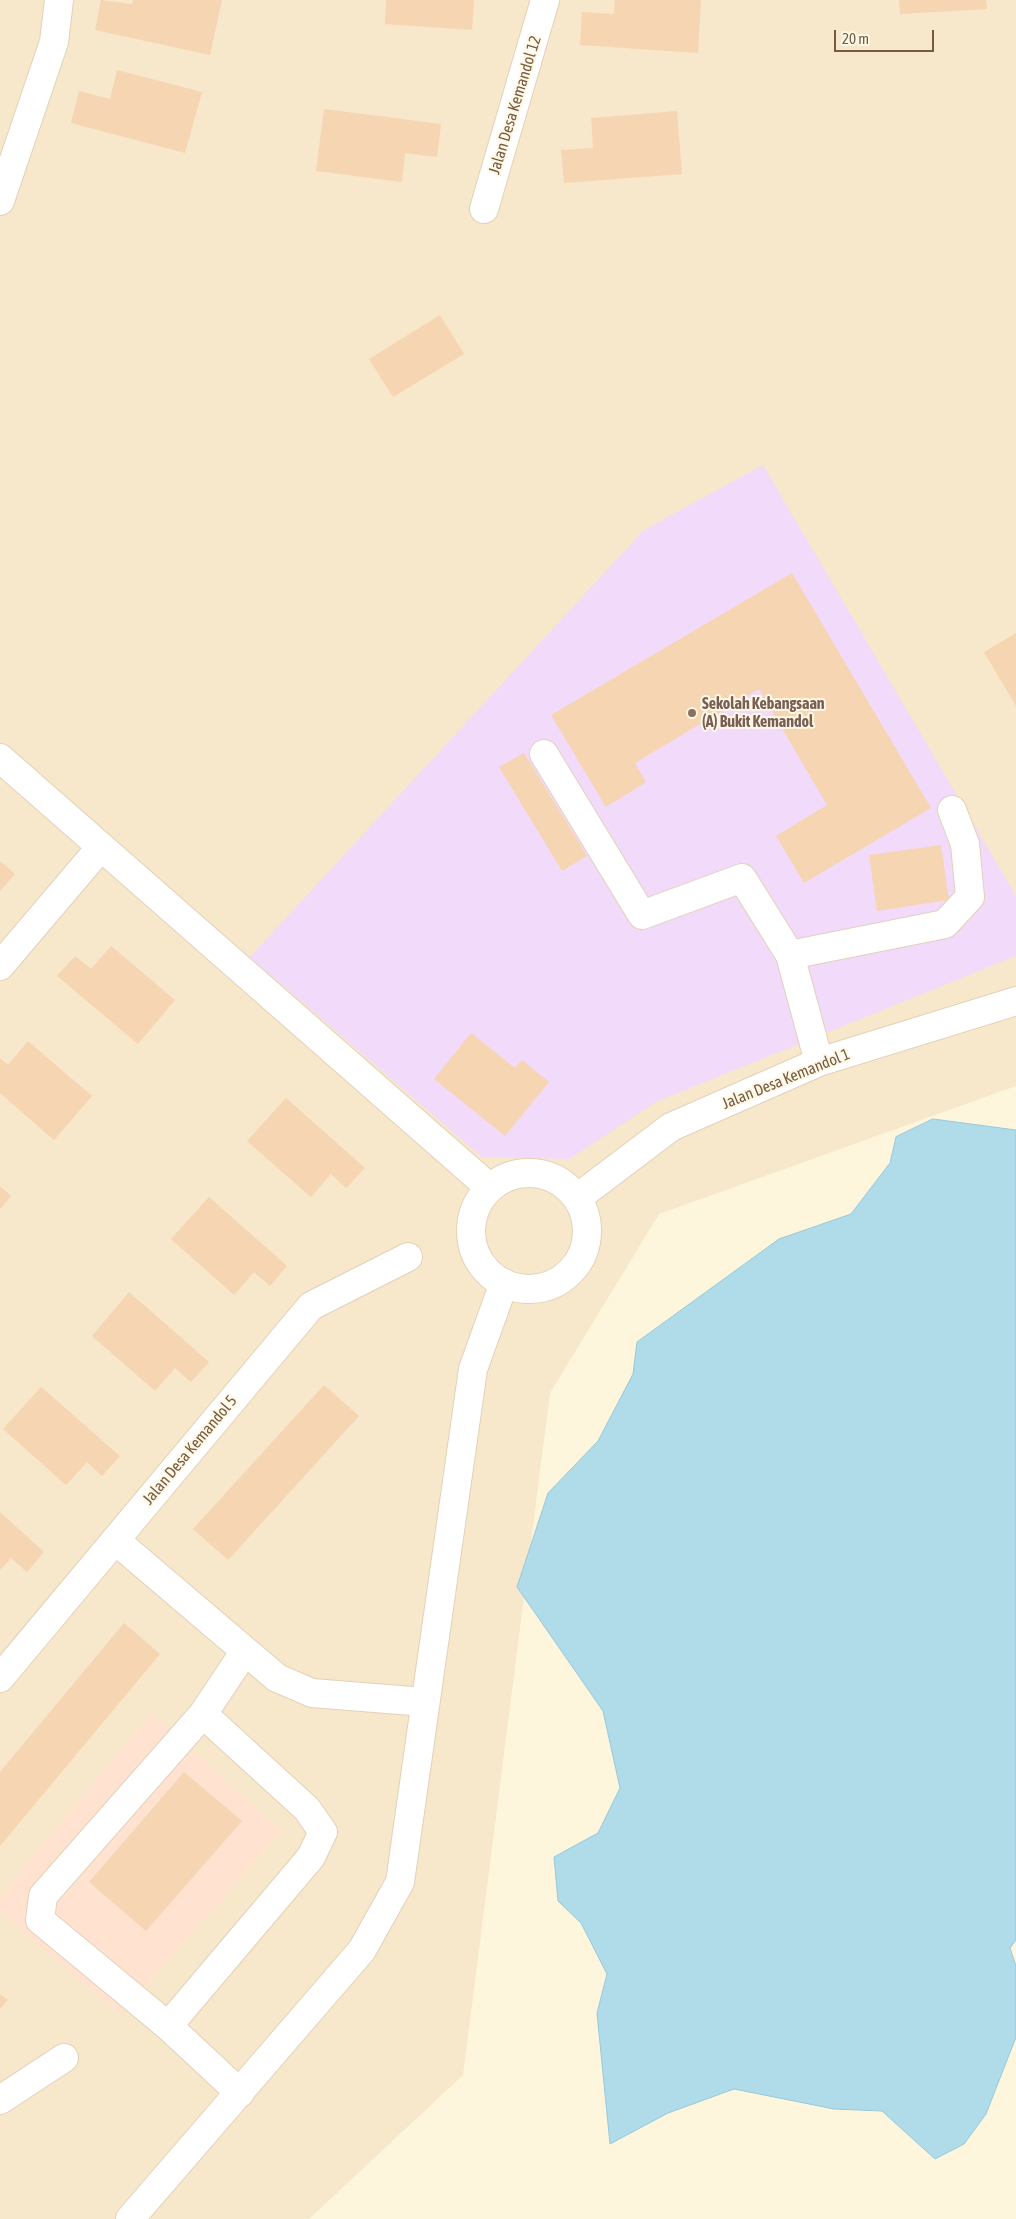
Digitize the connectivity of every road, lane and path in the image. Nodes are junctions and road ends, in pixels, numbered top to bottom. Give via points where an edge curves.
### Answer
1 (59, 0) edge
2 (545, 0) edge
3 (0, 201) edge
4 (484, 209) dead end
5 (544, 754) dead end
6 (0, 758) edge
7 (952, 810) dead end
8 (100, 846) junction
9 (790, 955) junction
10 (0, 966) edge
11 (1016, 1001) edge
12 (819, 1062) junction
13 (490, 1188) junction
14 (577, 1198) junction
15 (408, 1257) dead end
16 (504, 1283) junction
17 (115, 1540) junction
18 (245, 1651) junction
19 (0, 1678) edge
20 (425, 1702) junction
21 (204, 1714) junction
22 (168, 2026) junction
23 (64, 2058) dead end
24 (240, 2093) junction
25 (0, 2100) edge
26 (130, 2219) edge

1 - 3 street via 54,42
2 - 4 street, Jalan Desa Kemandol 12
5 - 9 street via 642,915 742,878
6 - 8 street
7 - 9 street via 965,844 970,897 945,924
8 - 10 street
8 - 13 street
9 - 12 street
11 - 12 street, Jalan Desa Kemandol 1
12 - 14 street, Jalan Desa Kemandol 1 via 671,1127
13 - 14 street via 506,1177 526,1172 546,1175 564,1184
13 - 16 street via 478,1203 472,1220 472,1239 477,1258 488,1273
14 - 16 street via 586,1215 587,1233 583,1252 573,1268 559,1280 541,1287 522,1288
15 - 17 street, Jalan Desa Kemandol 5 via 311,1306
16 - 20 street via 473,1369
17 - 18 street
17 - 19 street, Jalan Desa Kemandol 5
18 - 20 street via 277,1678 312,1693
18 - 21 street
20 - 24 street via 400,1882 362,1950
21 - 22 street via 306,1809 323,1832 311,1857
21 - 22 street via 43,1896 40,1920
22 - 24 street
23 - 25 street
24 - 26 street

